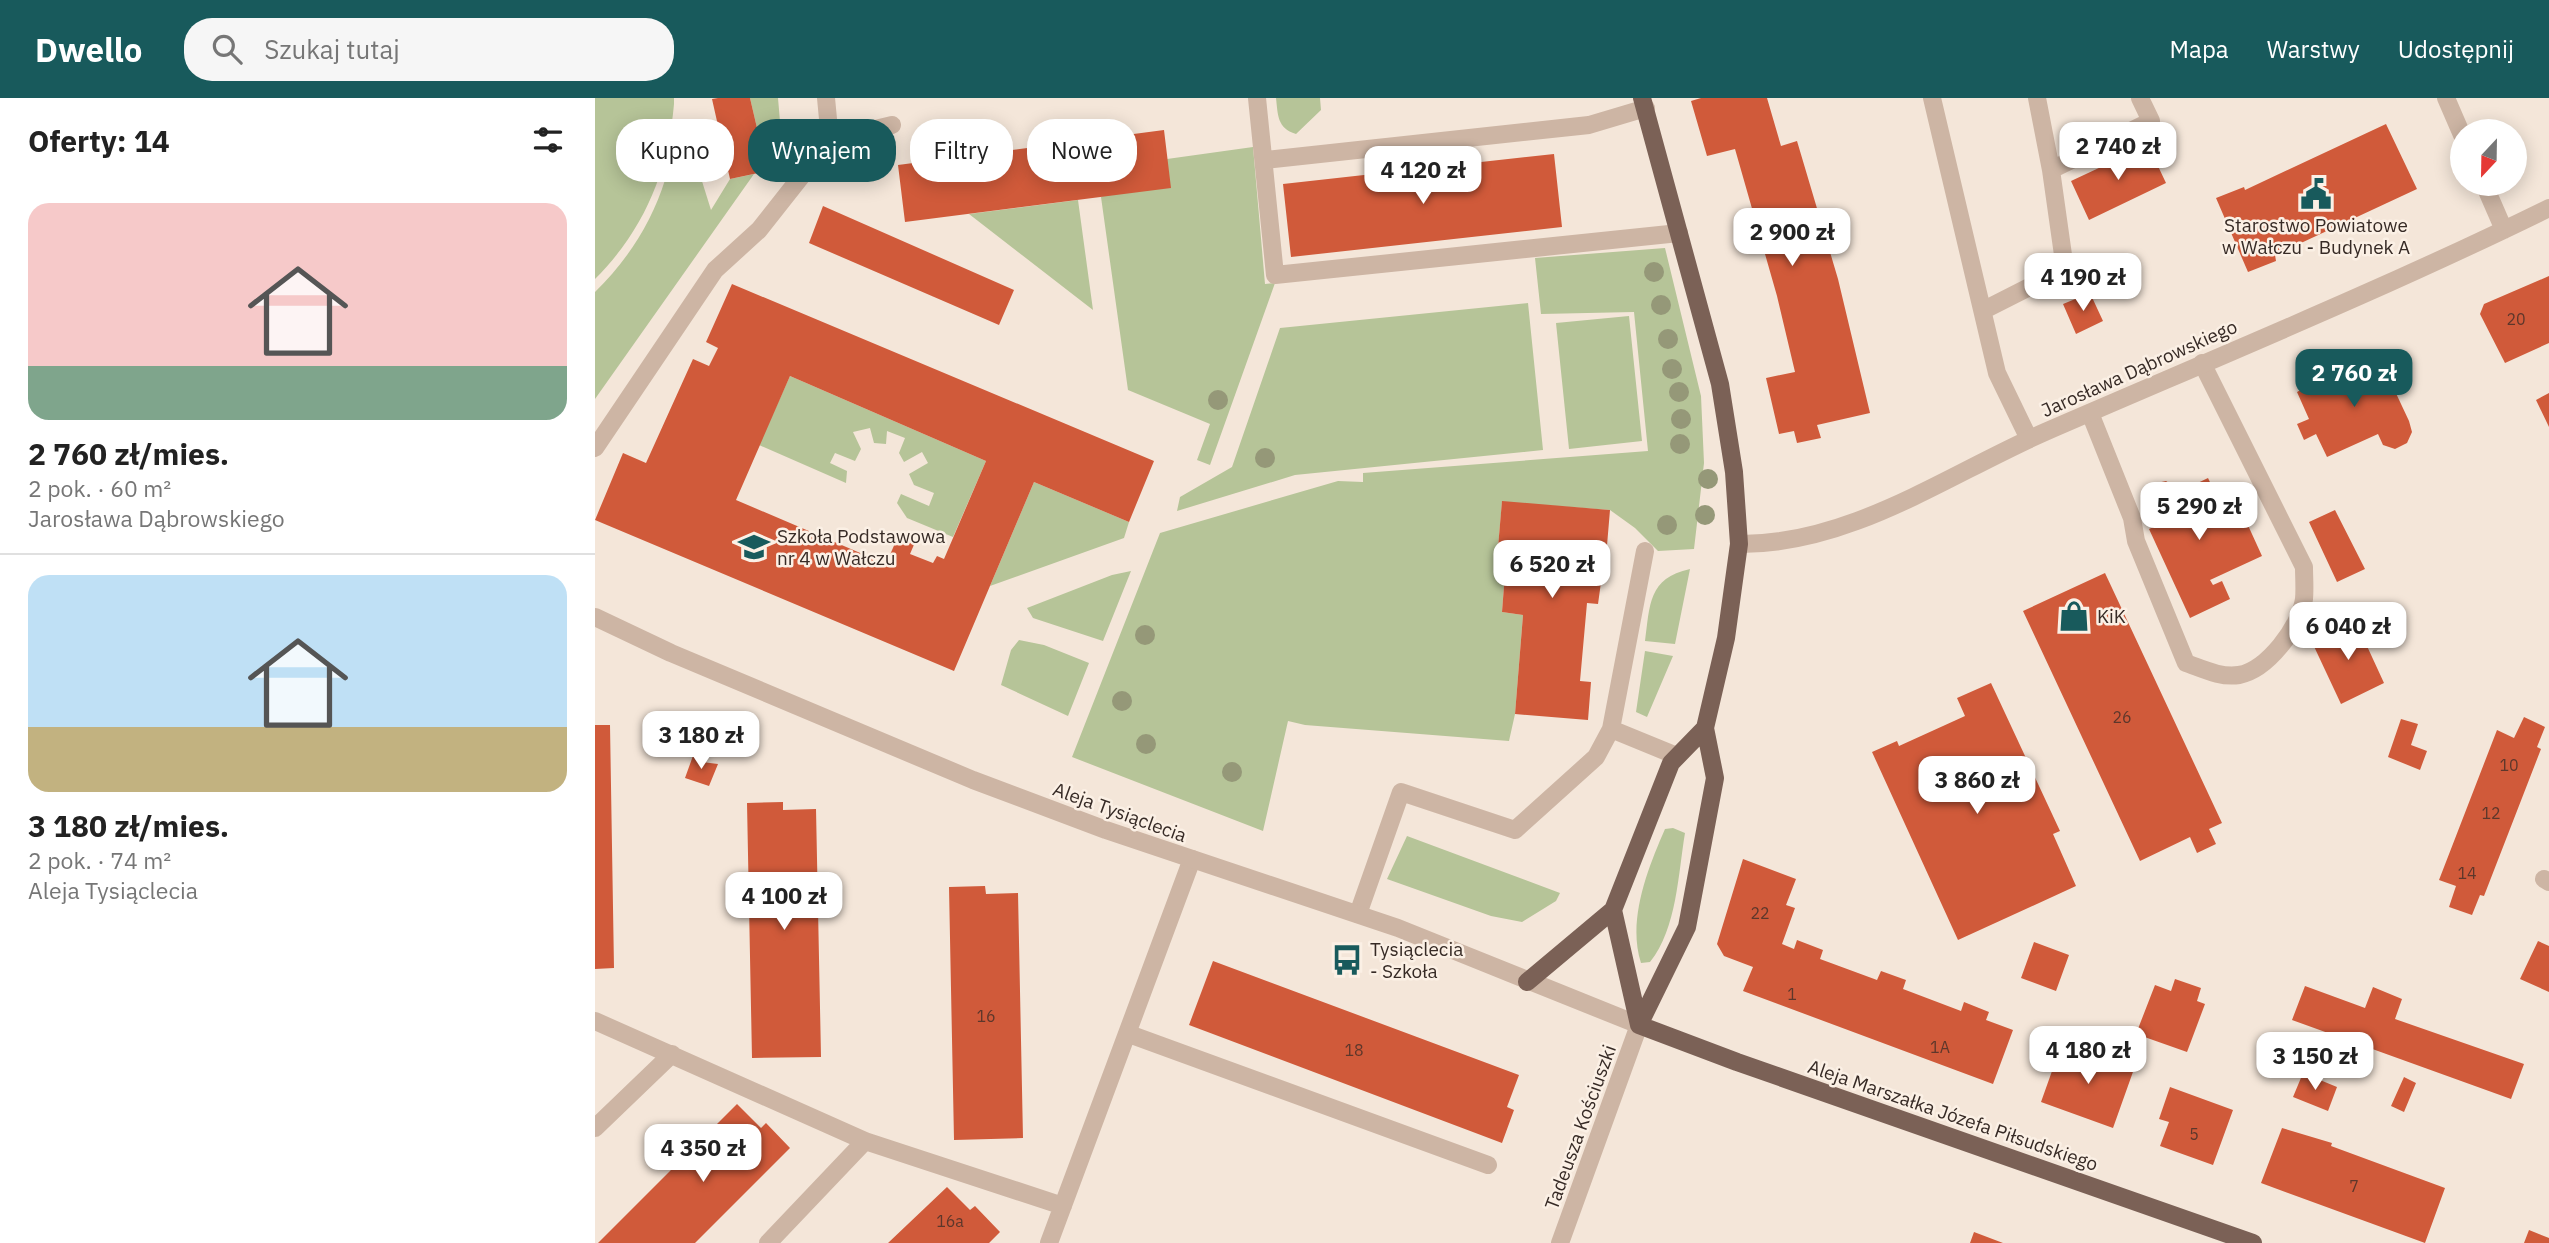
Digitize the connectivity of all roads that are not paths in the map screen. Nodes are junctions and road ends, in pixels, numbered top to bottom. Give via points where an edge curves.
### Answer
1 (826, 98) edge
2 (1257, 98) edge
3 (1932, 98) edge
4 (2038, 98) edge
5 (2140, 98) edge
6 (2446, 98) edge
7 (1644, 101) edge
8 (828, 119) edge
9 (2455, 119) edge
10 (1265, 160) junction
11 (2052, 170) junction
12 (797, 182) edge
13 (2489, 196) edge
14 (2549, 208) edge
15 (2504, 230) junction
16 (1679, 233) junction
17 (1984, 310) junction
18 (2202, 363) junction
19 (2090, 412) junction
20 (2029, 439) junction
21 (595, 448) edge
22 (1739, 544) junction
23 (1645, 551) dead end
24 (595, 617) edge
25 (1705, 728) junction
26 (1611, 729) junction
27 (1678, 756) junction
28 (1192, 859) junction
29 (1613, 909) junction
30 (1359, 914) junction
31 (1527, 982) junction
32 (595, 1021) edge
33 (1639, 1025) junction
34 (1129, 1034) junction
35 (671, 1054) junction
36 (595, 1128) edge
37 (865, 1141) junction
38 (1488, 1165) dead end
39 (1063, 1206) junction
40 (768, 1243) edge
41 (1049, 1243) edge
42 (1560, 1243) edge
43 (2253, 1243) edge

1 - 8 street
2 - 10 street
3 - 17 street
4 - 11 street
5 - 11 street via 2151,121
6 - 9 street
7 - 10 street via 1589,125
7 - 16 main road, Tadeusza Kościuszki
10 - 16 street via 1275,275
11 - 17 street via 2066,270
12 - 21 street via 759,230 715,270
13 - 15 street
14 - 15 street, Jarosława Dąbrowskiego
15 - 18 street, Jarosława Dąbrowskiego
16 - 22 main road, Tadeusza Kościuszki via 1720,384 1734,472
17 - 20 street via 1997,373
18 - 19 street, Jarosława Dąbrowskiego
18 - 19 street via 2304,566 2304,602 2286,639 2262,664 2240,675 2219,674 2186,663
19 - 20 street, Jarosława Dąbrowskiego
20 - 22 street, Jarosława Dąbrowskiego via 1832,531 1769,544
22 - 25 main road, Tadeusza Kościuszki via 1726,638
23 - 26 street
24 - 28 street, Aleja Tysiąclecia via 973,780
25 - 27 main road
25 - 33 main road, Tadeusza Kościuszki via 1716,778 1687,927
26 - 27 street
26 - 30 street via 1596,757 1515,830 1401,792
27 - 29 main road via 1671,763
28 - 30 street, Aleja Tysiąclecia
28 - 34 street
29 - 31 main road
29 - 33 main road
30 - 31 street, Aleja Tysiąclecia
31 - 33 street, Aleja Tysiąclecia
32 - 35 street
33 - 42 street, Tadeusza Kościuszki
33 - 43 main road, Aleja Marszałka Józefa Piłsudskiego
34 - 38 street
34 - 39 street
35 - 36 street
35 - 37 street
37 - 39 street
37 - 40 street
39 - 41 street

